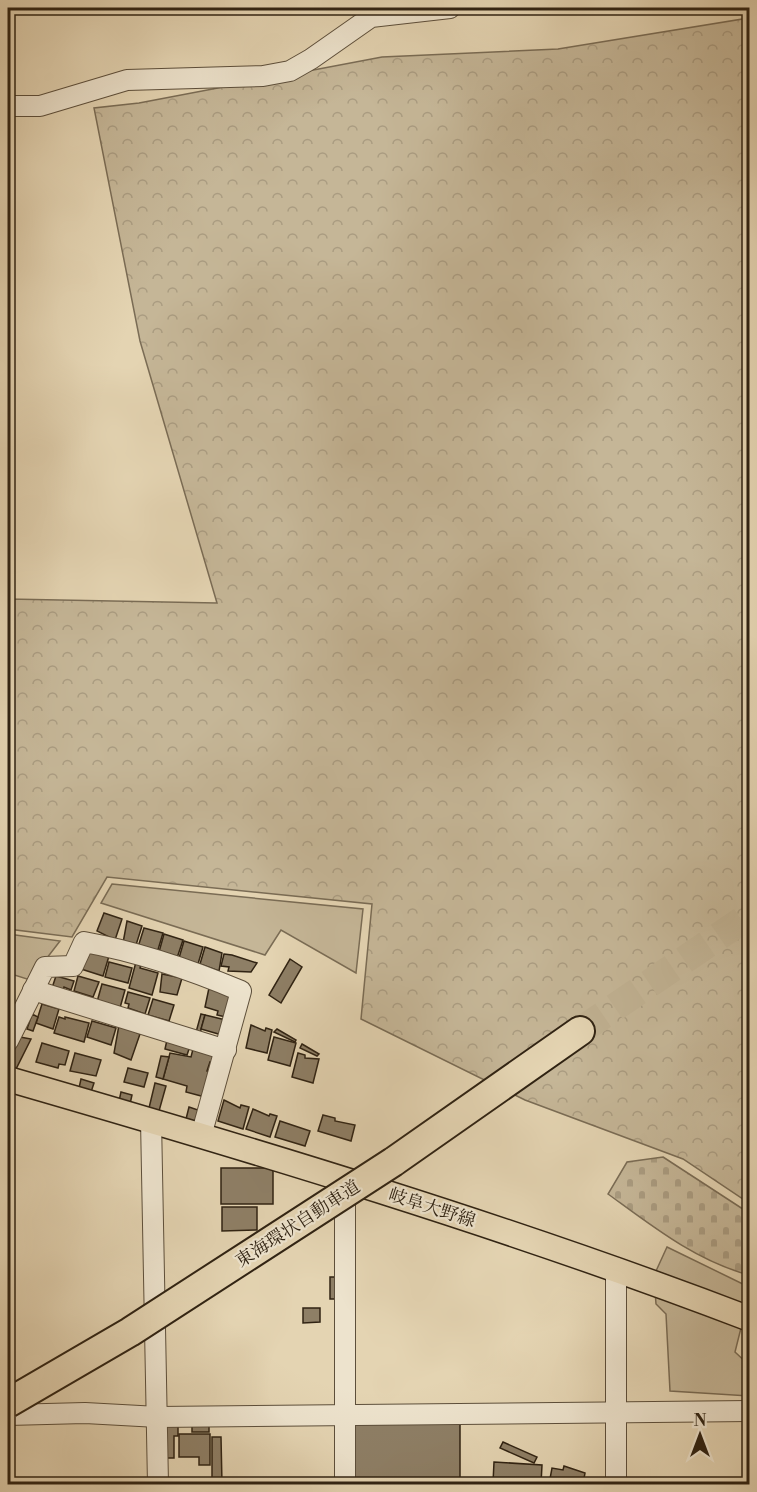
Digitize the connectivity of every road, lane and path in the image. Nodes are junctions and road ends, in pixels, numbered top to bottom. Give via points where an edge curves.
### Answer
1 (450, 8) edge
2 (8, 105) edge
3 (33, 990) junction
4 (580, 1031) tunnel mouth
5 (8, 1041) edge
6 (226, 1050) junction
7 (8, 1079) edge
8 (151, 1120) junction
9 (201, 1136) junction
10 (345, 1179) junction
11 (616, 1268) junction
12 (750, 1319) edge
13 (8, 1403) edge
14 (616, 1411) junction
15 (750, 1411) edge
16 (8, 1415) edge
17 (344, 1415) junction
18 (158, 1417) junction
19 (158, 1485) edge
20 (345, 1485) edge
21 (616, 1485) edge

1 - 2 street via 371,17 290,71 263,76 127,80 40,105
3 - 5 street
3 - 6 street
3 - 6 street via 45,967 73,966 84,942 178,965 241,991
4 - 13 highway, 東海環状自動車道, bridge via 393,1162 149,1320
6 - 9 street
7 - 8 main road, 岐阜大野線
8 - 9 main road, 岐阜大野線
8 - 18 street
9 - 10 main road, 岐阜大野線
10 - 11 main road, 岐阜大野線
10 - 17 street
11 - 12 main road, 岐阜大野線
11 - 14 street
14 - 15 street
14 - 17 street
14 - 21 street
16 - 18 street via 85,1413
17 - 18 street
17 - 20 street
18 - 19 street

